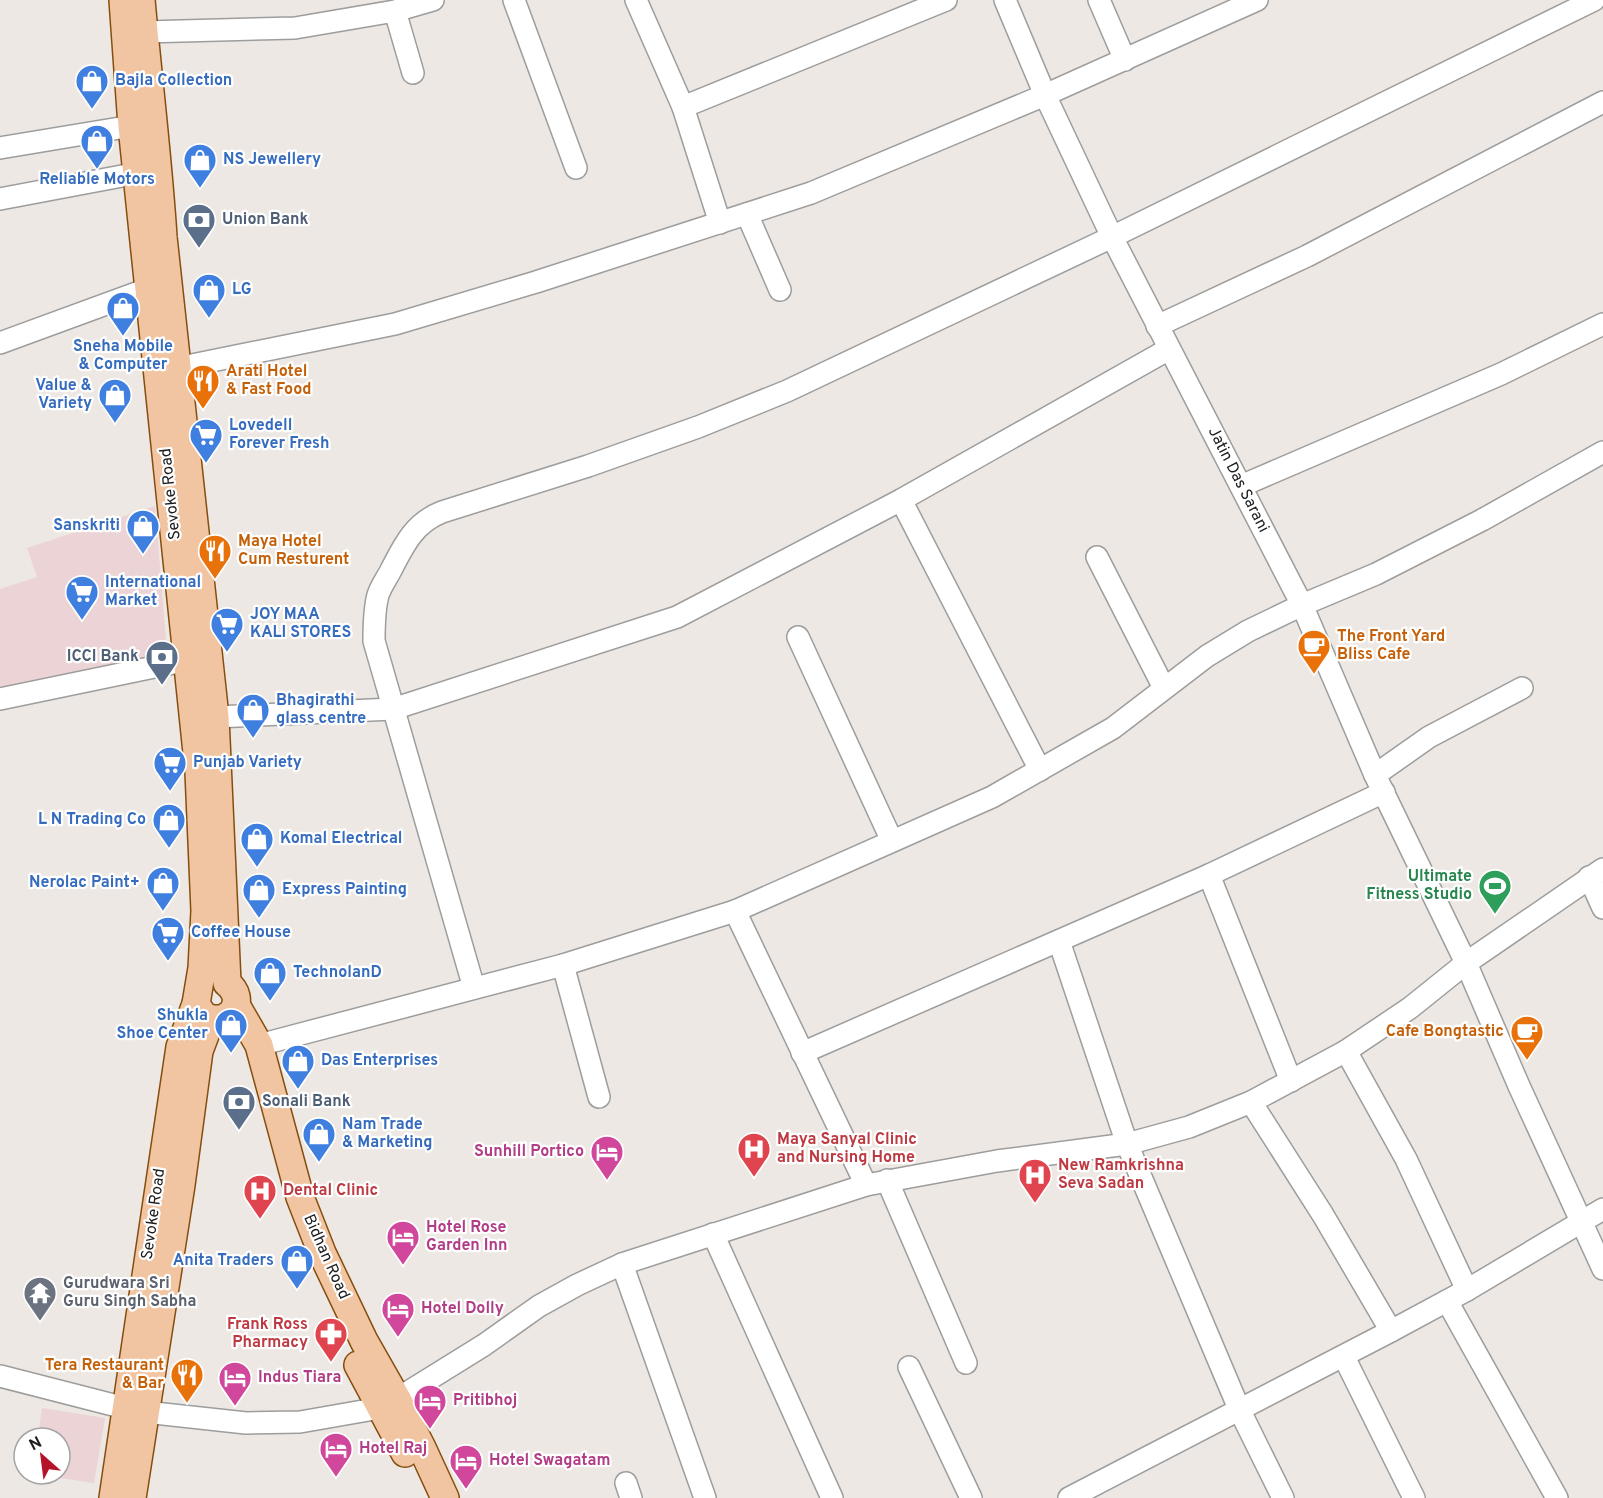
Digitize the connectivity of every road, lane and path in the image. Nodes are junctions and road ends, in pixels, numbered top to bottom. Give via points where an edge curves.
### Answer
1 (123, 0) edge
2 (141, 0) edge
3 (433, 0) edge
4 (514, 0) edge
5 (636, 0) edge
6 (946, 0) edge
7 (1005, 0) edge
8 (1099, 0) edge
9 (1257, 0) edge
10 (1594, 0) edge
11 (395, 11) junction
12 (135, 32) junction
13 (1125, 60) junction
14 (413, 73) dead end
15 (1045, 95) junction
16 (1603, 102) edge
17 (683, 107) junction
18 (132, 126) junction
19 (0, 148) edge
20 (576, 168) dead end
21 (138, 173) junction
22 (0, 199) edge
23 (747, 214) junction
24 (720, 223) junction
25 (1112, 237) junction
26 (150, 288) junction
27 (780, 290) dead end
28 (1603, 324) edge
29 (1157, 326) junction
30 (0, 343) edge
31 (1169, 349) junction
32 (168, 369) junction
33 (1603, 452) edge
34 (1241, 486) junction
35 (901, 500) junction
36 (1097, 557) dead end
37 (1302, 605) junction
38 (798, 637) dead end
39 (188, 660) junction
40 (1164, 688) junction
41 (1522, 688) dead end
42 (0, 699) edge
43 (393, 709) junction
44 (215, 717) junction
45 (1040, 770) junction
46 (1379, 783) junction
47 (892, 841) junction
48 (1596, 873) edge
49 (1209, 875) junction
50 (1603, 908) edge
51 (735, 911) junction
52 (1059, 941) junction
53 (1466, 963) junction
54 (563, 965) junction
55 (474, 988) junction
56 (216, 1003) junction
57 (252, 1046) junction
58 (1346, 1051) junction
59 (802, 1053) junction
60 (1291, 1081) junction
61 (599, 1096) dead end
62 (1251, 1102) junction
63 (1127, 1144) junction
64 (877, 1183) junction
65 (1603, 1209) edge
66 (1581, 1222) junction
67 (713, 1234) junction
68 (622, 1264) junction
69 (1603, 1269) edge
70 (1467, 1290) junction
71 (1447, 1301) junction
72 (1391, 1332) junction
73 (1344, 1357) junction
74 (966, 1363) dead end
75 (909, 1367) dead end
76 (0, 1376) edge
77 (389, 1404) junction
78 (136, 1408) junction
79 (1240, 1411) junction
80 (113, 1498) edge
81 (132, 1498) edge
82 (426, 1498) edge
83 (445, 1498) edge
84 (705, 1498) edge
85 (832, 1498) edge
86 (971, 1498) edge
87 (1069, 1498) edge
88 (1283, 1498) edge
89 (1414, 1498) edge
90 (1557, 1498) edge

1 - 12 main road, Sevoke Road
2 - 12 main road, Sevoke Road
3 - 11 street
4 - 20 street
5 - 17 street
6 - 17 street
7 - 15 street, Jatin Das Sarani
8 - 13 street
9 - 13 street
10 - 25 street
11 - 12 street via 295,28
11 - 14 street
12 - 18 main road, Sevoke Road
12 - 32 main road, Sevoke Road
13 - 15 street
15 - 23 street via 811,192
15 - 25 street, Jatin Das Sarani
16 - 29 street via 1307,256
17 - 24 street
18 - 19 street
18 - 21 main road, Sevoke Road
21 - 22 street
21 - 26 main road, Sevoke Road
23 - 24 street
23 - 27 street
24 - 32 street via 395,324
25 - 29 street, Jatin Das Sarani
25 - 43 street via 787,391 698,427 426,520 409,536 379,594 374,618 374,642
26 - 30 street
26 - 32 main road, Sevoke Road
28 - 34 street via 1500,374
29 - 31 street, Jatin Das Sarani
31 - 34 street, Jatin Das Sarani
31 - 35 street
32 - 39 main road, Sevoke Road
32 - 44 main road, Sevoke Road
33 - 37 street via 1376,574
34 - 37 street, Jatin Das Sarani
35 - 43 street via 677,616
35 - 45 street
36 - 40 street
37 - 40 street via 1248,631
37 - 46 street, Jatin Das Sarani
38 - 47 street
39 - 42 street
39 - 56 main road, Sevoke Road via 199,772 205,911
40 - 45 street via 1113,728
41 - 46 street via 1429,737
43 - 44 street
43 - 55 street
44 - 56 main road, Sevoke Road
45 - 47 street via 992,797
46 - 49 street
46 - 53 street, Jatin Das Sarani
47 - 51 street
48 - 50 street
48 - 53 street
49 - 52 street
49 - 60 street
51 - 54 street
51 - 59 street
52 - 59 street
52 - 63 street
53 - 58 street via 1410,1008
53 - 66 street, Jatin Das Sarani
54 - 55 street
54 - 61 street
55 - 57 street
56 - 57 main road, Bidhan Road
56 - 78 main road, Sevoke Road via 180,1047
57 - 77 main road, Bidhan Road via 265,1126 291,1212 350,1349
58 - 60 street
58 - 70 street via 1406,1159
59 - 64 street
60 - 62 street
62 - 63 street via 1189,1127
62 - 72 street
63 - 64 street via 997,1161
63 - 79 street
64 - 67 street
64 - 74 street
65 - 66 street
66 - 69 street, Jatin Das Sarani
66 - 70 street
67 - 68 street
67 - 85 street
68 - 77 street via 539,1306
68 - 84 street
70 - 71 street
71 - 72 street
71 - 90 street
72 - 73 street
73 - 79 street
73 - 89 street
75 - 86 street
76 - 78 street
77 - 78 street via 300,1422 246,1423
77 - 82 main road, Bidhan Road
77 - 83 main road, Bidhan Road
78 - 80 main road, Sevoke Road
78 - 81 main road, Sevoke Road
79 - 87 street
79 - 88 street

